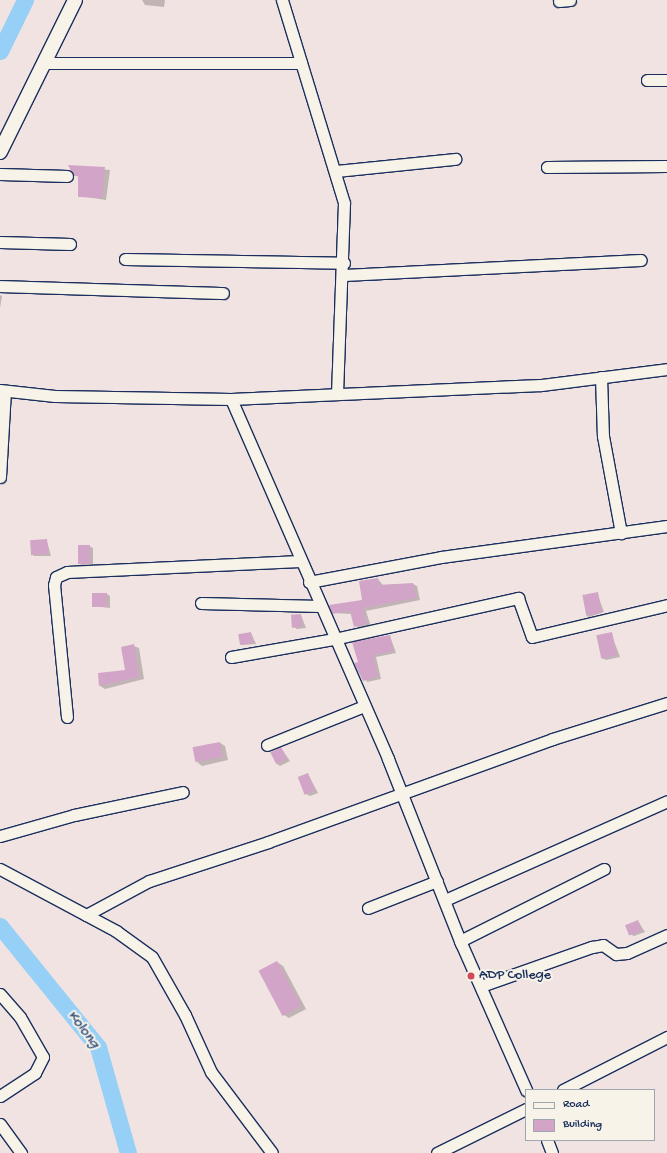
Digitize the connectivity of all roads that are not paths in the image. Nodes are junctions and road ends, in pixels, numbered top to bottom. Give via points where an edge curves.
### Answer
1 (75, 0) edge
2 (282, 0) edge
3 (558, 0) edge
4 (570, 0) edge
5 (45, 63) junction
6 (301, 63) junction
7 (647, 80) dead end
8 (667, 80) edge
9 (0, 152) edge
10 (456, 159) dead end
11 (667, 166) edge
12 (547, 167) dead end
13 (336, 171) junction
14 (0, 174) edge
15 (66, 176) dead end
16 (0, 242) edge
17 (70, 244) dead end
18 (125, 260) dead end
19 (641, 260) dead end
20 (344, 263) junction
21 (344, 275) junction
22 (0, 286) edge
23 (222, 293) dead end
24 (667, 369) edge
25 (601, 377) junction
26 (3, 391) edge
27 (337, 394) junction
28 (231, 399) junction
29 (0, 477) edge
30 (667, 526) edge
31 (621, 533) junction
32 (300, 561) junction
33 (309, 582) junction
34 (201, 603) dead end
35 (667, 605) edge
36 (320, 606) junction
37 (334, 639) junction
38 (231, 657) dead end
39 (667, 702) edge
40 (364, 706) junction
41 (67, 717) dead end
42 (267, 745) dead end
43 (183, 792) dead end
44 (402, 795) junction
45 (667, 800) edge
46 (0, 836) edge
47 (0, 869) edge
48 (604, 869) dead end
49 (437, 881) junction
50 (445, 900) junction
51 (368, 908) dead end
52 (86, 915) junction
53 (667, 935) edge
54 (460, 941) junction
55 (481, 986) junction
56 (0, 994) edge
57 (667, 1037) edge
58 (526, 1089) edge
59 (565, 1089) edge
60 (0, 1096) edge
61 (525, 1109) edge
62 (0, 1124) edge
63 (547, 1141) edge
64 (21, 1153) edge
65 (272, 1153) edge
66 (437, 1153) edge
67 (552, 1153) edge

1 - 5 street
2 - 6 street
3 - 4 street
5 - 6 street
5 - 9 street
6 - 13 street
7 - 8 street
10 - 13 street
11 - 12 street
13 - 20 street via 346,218
14 - 15 street
16 - 17 street
18 - 20 street
19 - 21 street
20 - 21 street
21 - 27 street
22 - 23 street
24 - 25 street
25 - 27 street via 541,385
25 - 31 street via 603,436
26 - 28 street via 55,396
26 - 29 street
27 - 28 street
28 - 32 street
30 - 31 street
31 - 33 street via 440,557
32 - 33 street
32 - 41 street via 68,572 56,577
33 - 36 street
34 - 36 street
35 - 37 street via 532,637 518,598
36 - 37 street
37 - 38 street
37 - 40 street
39 - 44 street via 552,739
40 - 42 street
40 - 44 street
43 - 46 street via 74,815
44 - 49 street
44 - 52 street via 150,881
45 - 50 street
47 - 52 street
48 - 54 street
49 - 50 street
49 - 51 street
50 - 54 street
52 - 65 street via 152,957 185,1015 211,1072
53 - 55 street via 627,953 616,954 603,945 592,947
54 - 55 street
55 - 58 street
56 - 60 street via 20,1017 43,1056 35,1073
57 - 59 street
61 - 66 street
62 - 64 street
63 - 67 street

